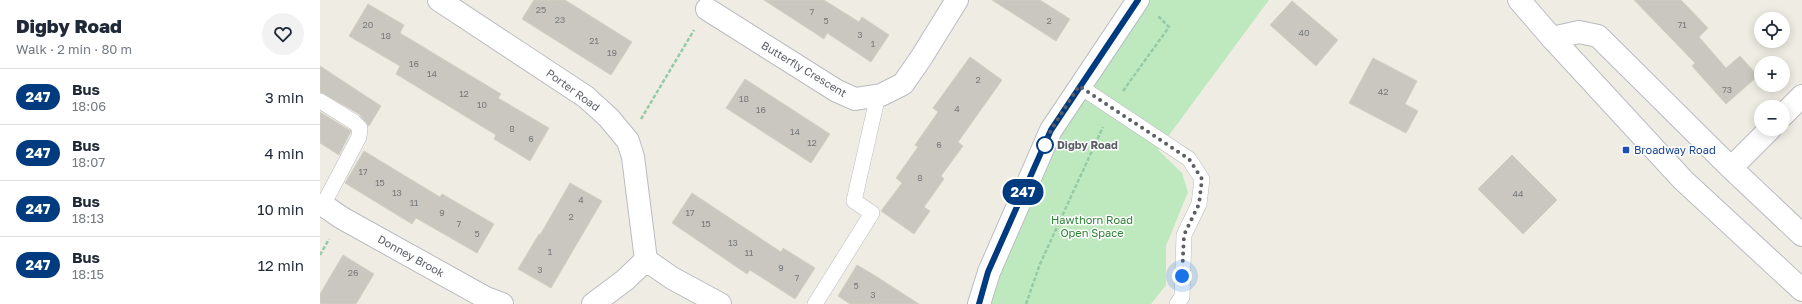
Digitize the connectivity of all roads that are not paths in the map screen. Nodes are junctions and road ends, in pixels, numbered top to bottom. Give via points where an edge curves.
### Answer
1 (439, 0) edge
2 (957, 0) edge
3 (1520, 0) edge
4 (1145, 5) edge
5 (707, 9) road end
6 (1552, 38) junction
7 (1079, 86) junction
8 (878, 96) junction
9 (1802, 96) edge
10 (320, 101) edge
11 (1790, 109) edge
12 (1763, 136) edge
13 (1731, 168) junction
14 (323, 205) joint
15 (1802, 235) edge
16 (646, 260) junction
17 (1802, 290) edge
18 (502, 304) edge
19 (593, 304) edge
20 (720, 304) edge
21 (815, 304) edge
22 (979, 304) edge
23 (1177, 304) edge

1 - 16 street, Porter Road via 586,97 610,118 628,141 633,157
2 - 8 street, Butterfly Crescent via 903,84
3 - 6 street
4 - 7 street
5 - 8 street, Butterfly Crescent via 837,91 855,98
6 - 13 street via 1579,32 1598,36
6 - 17 street via 1683,180
7 - 22 street via 1051,130 988,272
7 - 23 lane via 1189,159 1202,179 1199,204 1184,235 1182,297
8 - 21 lane via 854,200 872,213
9 - 11 street
10 - 14 lane via 360,128 359,137
12 - 13 street
13 - 15 street
14 - 18 street, Donney Brook via 370,234 486,298
16 - 19 street
16 - 20 street via 672,278

